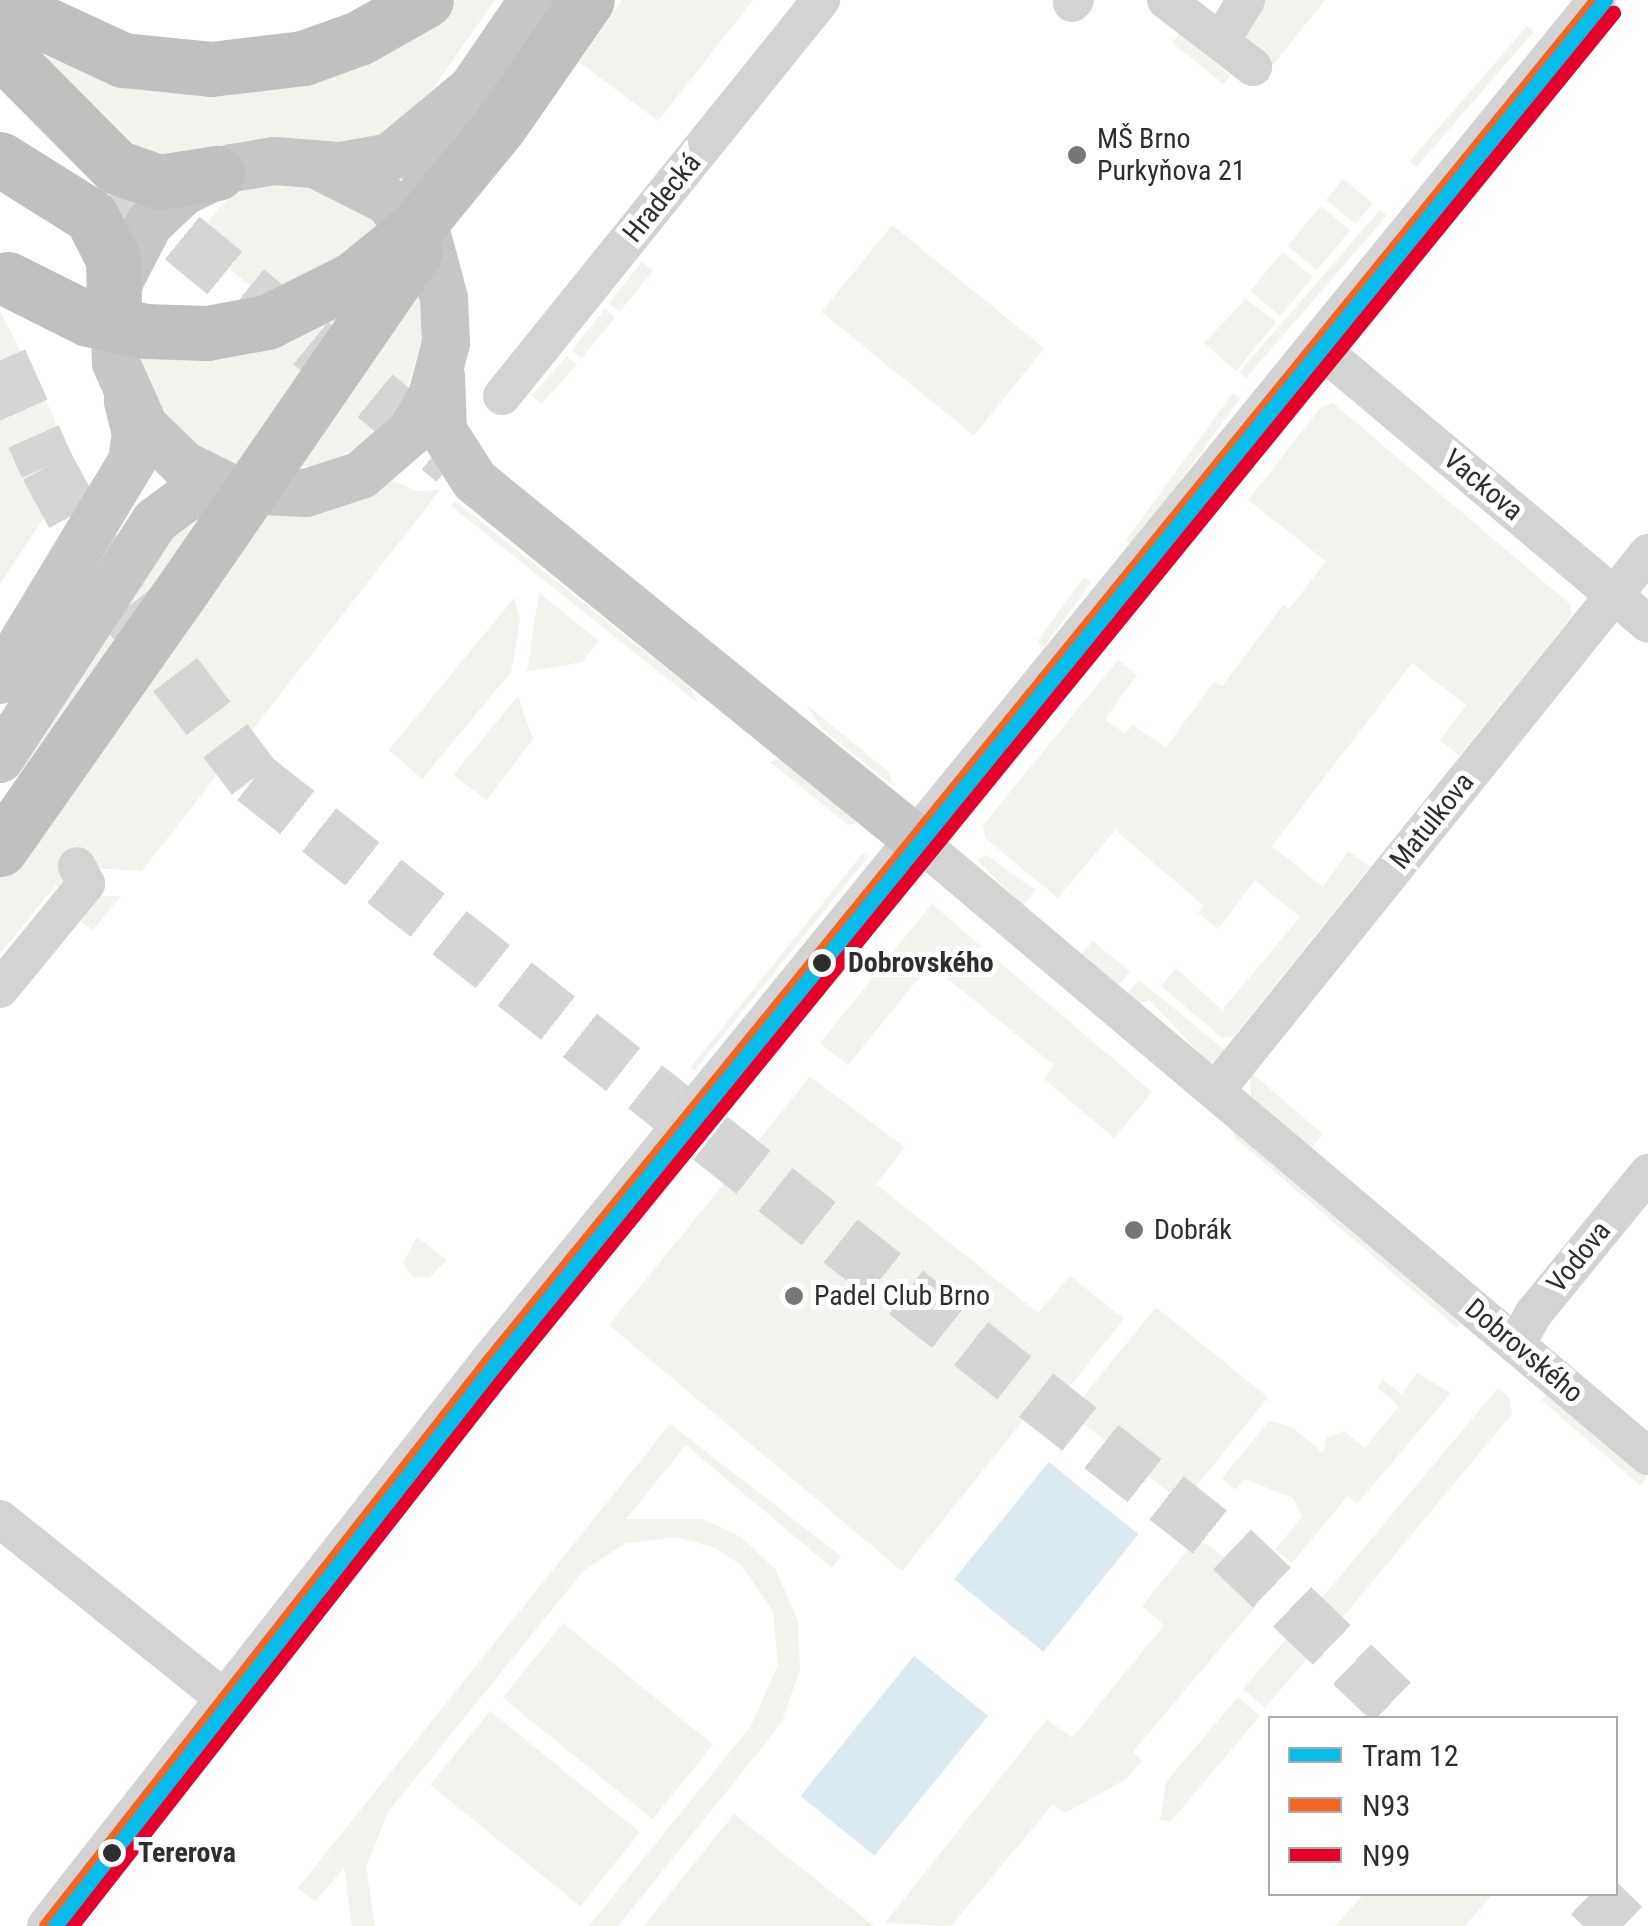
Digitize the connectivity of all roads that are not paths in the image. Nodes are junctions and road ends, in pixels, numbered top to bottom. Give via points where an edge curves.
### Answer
1 (426, 0) edge
2 (533, 0) edge
3 (587, 0) edge
4 (821, 0) edge
5 (1166, 0) edge
6 (1246, 0) edge
7 (1597, 0) edge
8 (0, 3) edge
9 (1221, 41) junction
10 (0, 50) edge
11 (1253, 67) dead end
12 (486, 107) junction
13 (0, 159) edge
14 (312, 164) junction
15 (218, 173) junction
16 (434, 266) junction
17 (4, 275) edge
18 (114, 308) junction
19 (1317, 346) junction
20 (442, 367) junction
21 (122, 384) junction
22 (502, 396) dead end
23 (361, 474) junction
24 (475, 481) junction
25 (236, 490) junction
26 (1648, 553) edge
27 (1614, 595) junction
28 (1648, 624) edge
29 (0, 680) edge
30 (0, 760) edge
31 (918, 840) junction
32 (0, 848) edge
33 (77, 866) dead end
34 (0, 989) edge
35 (1217, 1089) junction
36 (1648, 1173) edge
37 (1516, 1345) junction
38 (1648, 1456) edge
39 (0, 1519) edge
40 (227, 1701) junction
41 (46, 1926) edge

1 - 8 highway via 359,38 302,58 211,70 123,60
2 - 12 main road
3 - 12 highway
4 - 22 street, Hradecká
5 - 9 street
6 - 9 street
7 - 19 street
9 - 11 street
10 - 15 highway via 116,168 177,183
12 - 14 main road via 390,157
12 - 16 main road via 424,186
12 - 17 highway, bridge via 415,229 352,279 267,322 207,333 146,331 74,313
12 - 32 highway, bridge via 176,599
13 - 18 highway via 90,216 113,259
14 - 15 main road via 254,163
14 - 16 main road via 362,182 388,201
15 - 18 main road via 183,192 149,224 127,260
16 - 20 main road via 446,318
18 - 21 main road
19 - 27 street, Vackova
19 - 31 street
20 - 23 main road via 412,431
20 - 24 main road, Dobrovského via 443,431
21 - 25 main road via 144,426 168,452
21 - 29 main road via 136,434 132,461
23 - 24 main road, Dobrovského via 418,464
23 - 25 main road via 306,494
24 - 31 main road, Dobrovského
25 - 30 main road via 189,496 155,521
26 - 27 street, Matulkova
27 - 28 street, Vackova
27 - 35 street, Matulkova
31 - 35 street, Dobrovského
31 - 40 street via 476,1376
33 - 34 street via 86,884
35 - 37 street, Dobrovského
36 - 37 street, Vodova via 1534,1313
37 - 38 street, Dobrovského
39 - 40 street
40 - 41 street

